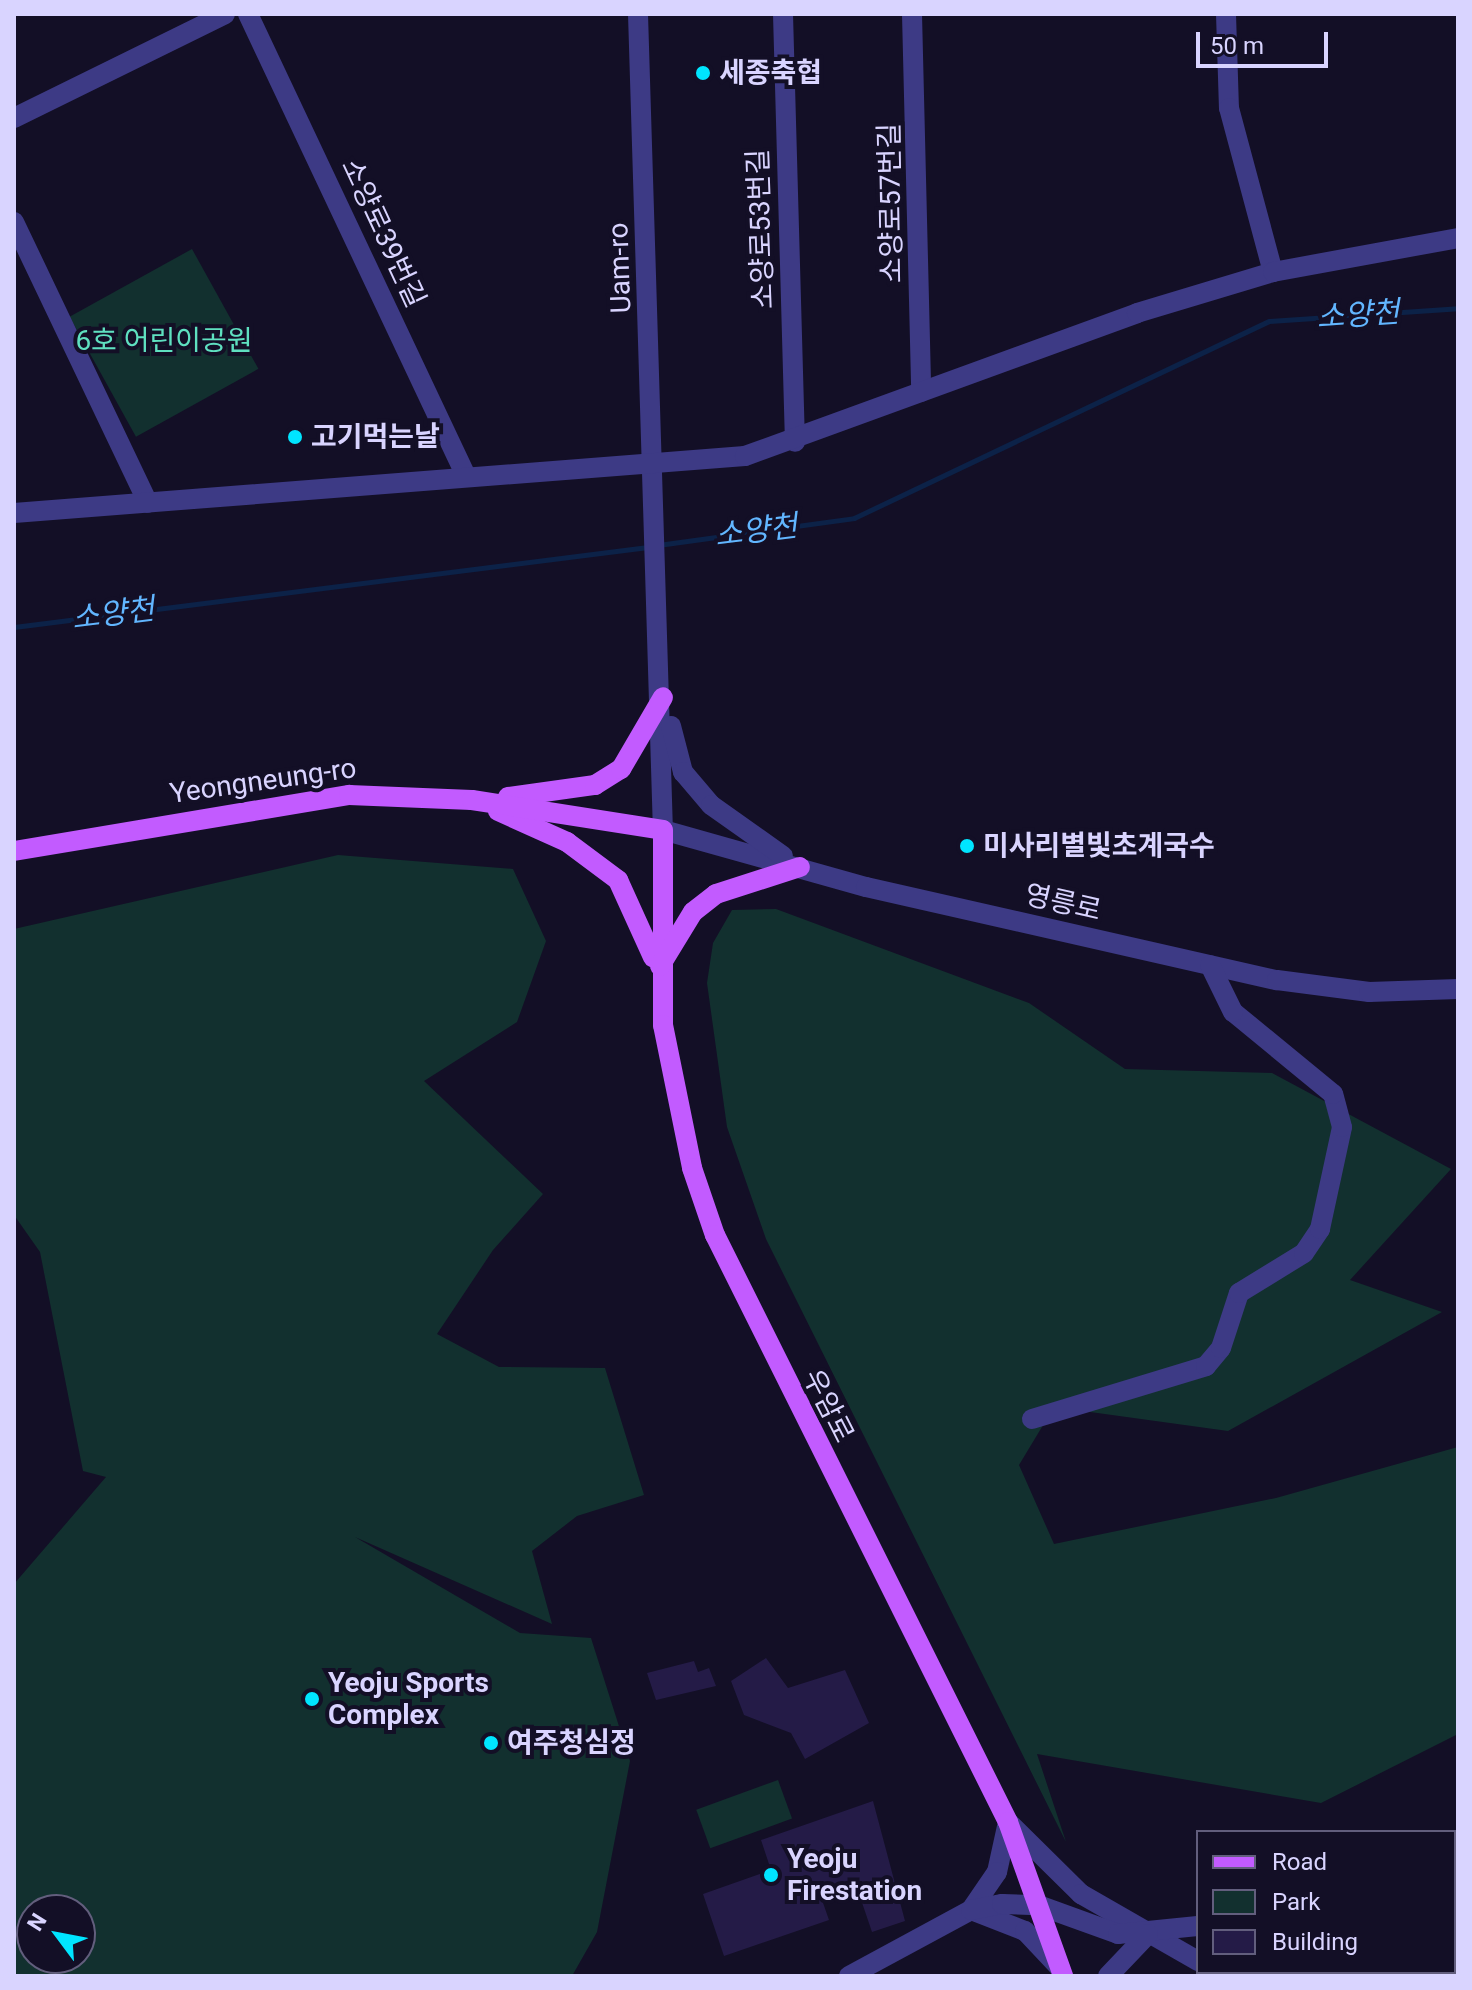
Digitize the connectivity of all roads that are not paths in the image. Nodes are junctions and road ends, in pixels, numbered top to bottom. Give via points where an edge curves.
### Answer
1 (225, 14) edge
2 (248, 14) edge
3 (623, 14) edge
4 (638, 14) edge
5 (783, 14) edge
6 (912, 14) edge
7 (1226, 14) edge
8 (639, 40) junction
9 (14, 118) edge
10 (14, 222) edge
11 (1458, 238) edge
12 (1273, 272) junction
13 (921, 392) junction
14 (795, 442) junction
15 (653, 463) junction
16 (466, 476) junction
17 (148, 503) junction
18 (14, 513) edge
19 (663, 697) junction
20 (472, 800) junction
21 (663, 830) junction
22 (14, 851) edge
23 (800, 867) junction
24 (1210, 965) junction
25 (659, 970) junction
26 (1458, 989) edge
27 (1032, 1419) dead end
28 (1008, 1822) junction
29 (1038, 1905) junction
30 (971, 1910) junction
31 (1196, 1926) edge
32 (1148, 1934) junction
33 (1196, 1960) edge
34 (1061, 1972) edge
35 (849, 1976) edge
36 (1108, 1976) edge

1 - 9 street
2 - 16 street, 소양로39번길
3 - 8 street
4 - 8 street, Uam-ro
5 - 14 street, 소양로53번길
6 - 13 street, 소양로57번길
7 - 12 street via 1229,108
8 - 15 street, Uam-ro
10 - 17 street
11 - 12 street
12 - 13 street
13 - 14 street
14 - 15 street via 704,462
15 - 16 street
15 - 19 street, Uam-ro
16 - 17 street
17 - 18 street
19 - 20 main road via 641,745 595,785
19 - 21 street
19 - 23 street via 683,772 711,805
20 - 21 main road, Yeongneung-ro
20 - 22 main road, Yeongneung-ro via 349,795 269,803
20 - 25 main road via 567,842 618,880
21 - 23 street, 영릉로
21 - 25 main road, 우암로
23 - 24 street, 영릉로
23 - 25 main road via 716,894 693,912
24 - 26 street, 영릉로 via 1369,992
24 - 27 street via 1233,1012 1333,1094 1342,1127 1320,1229 1304,1253 1239,1293 1221,1348 1206,1366
25 - 28 main road, 우암로 via 676,1100 715,1235
28 - 29 main road, 우암로
28 - 30 street via 997,1872
28 - 32 street via 1081,1894
29 - 30 street
29 - 32 street via 1089,1929
29 - 34 main road, 우암로
30 - 34 street via 1025,1931
30 - 35 street
31 - 32 street
32 - 33 street
32 - 36 street

